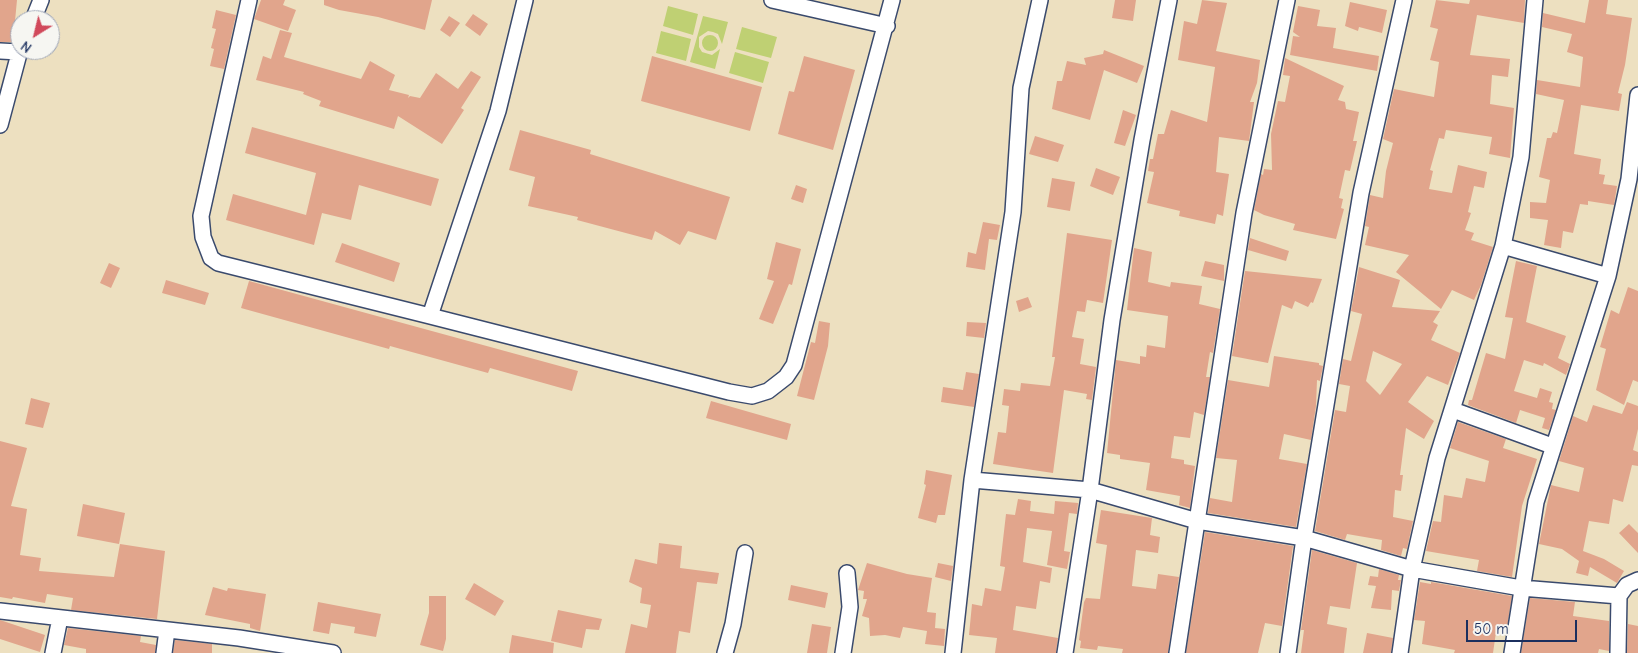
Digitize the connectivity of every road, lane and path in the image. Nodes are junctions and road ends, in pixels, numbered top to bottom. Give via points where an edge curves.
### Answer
1 (249, 0) edge
2 (525, 0) edge
3 (772, 0) edge
4 (892, 0) edge
5 (1040, 0) edge
6 (1170, 0) edge
7 (1286, 0) edge
8 (1404, 0) edge
9 (1535, 0) edge
10 (887, 26) junction
11 (18, 60) edge
12 (1638, 95) edge
13 (0, 124) edge
14 (1503, 246) junction
15 (1608, 276) junction
16 (430, 316) junction
17 (1453, 410) junction
18 (1552, 446) junction
19 (972, 480) junction
20 (1090, 490) junction
21 (1197, 521) junction
22 (1304, 538) junction
23 (745, 553) dead end
24 (1412, 569) junction
25 (847, 573) dead end
26 (1638, 580) edge
27 (1521, 588) junction
28 (1619, 596) junction
29 (0, 611) edge
30 (60, 618) junction
31 (167, 630) junction
32 (266, 648) edge
33 (53, 653) edge
34 (164, 653) edge
35 (333, 653) edge
36 (724, 653) edge
37 (843, 653) edge
38 (953, 653) edge
39 (1064, 653) edge
40 (1177, 653) edge
41 (1288, 653) edge
42 (1400, 653) edge
43 (1512, 653) edge
44 (1618, 653) edge

1 - 16 street via 201,216 203,237 211,258 218,263
2 - 16 street via 498,111
3 - 10 street
4 - 10 street
5 - 19 street via 1021,88 1013,212
6 - 20 street via 1142,140 1112,320
7 - 21 street via 1244,213
8 - 22 street via 1361,193
9 - 14 street via 1521,157
10 - 16 street via 794,365 786,378 768,391 752,396 729,392
11 - 13 street
12 - 15 street via 1629,180
14 - 15 street
14 - 17 street
15 - 18 street
17 - 18 street
17 - 24 street via 1437,458
18 - 27 street via 1536,502
19 - 20 street
19 - 38 street
20 - 21 street
20 - 39 street
21 - 22 street
21 - 40 street
22 - 24 street
22 - 41 street
23 - 36 street via 733,624
24 - 27 street
24 - 42 street
25 - 37 street via 850,607
26 - 28 street via 1627,585
27 - 28 street
27 - 43 street
28 - 44 street
29 - 30 street
30 - 31 street
30 - 33 street
31 - 32 street
31 - 34 street
32 - 35 street

